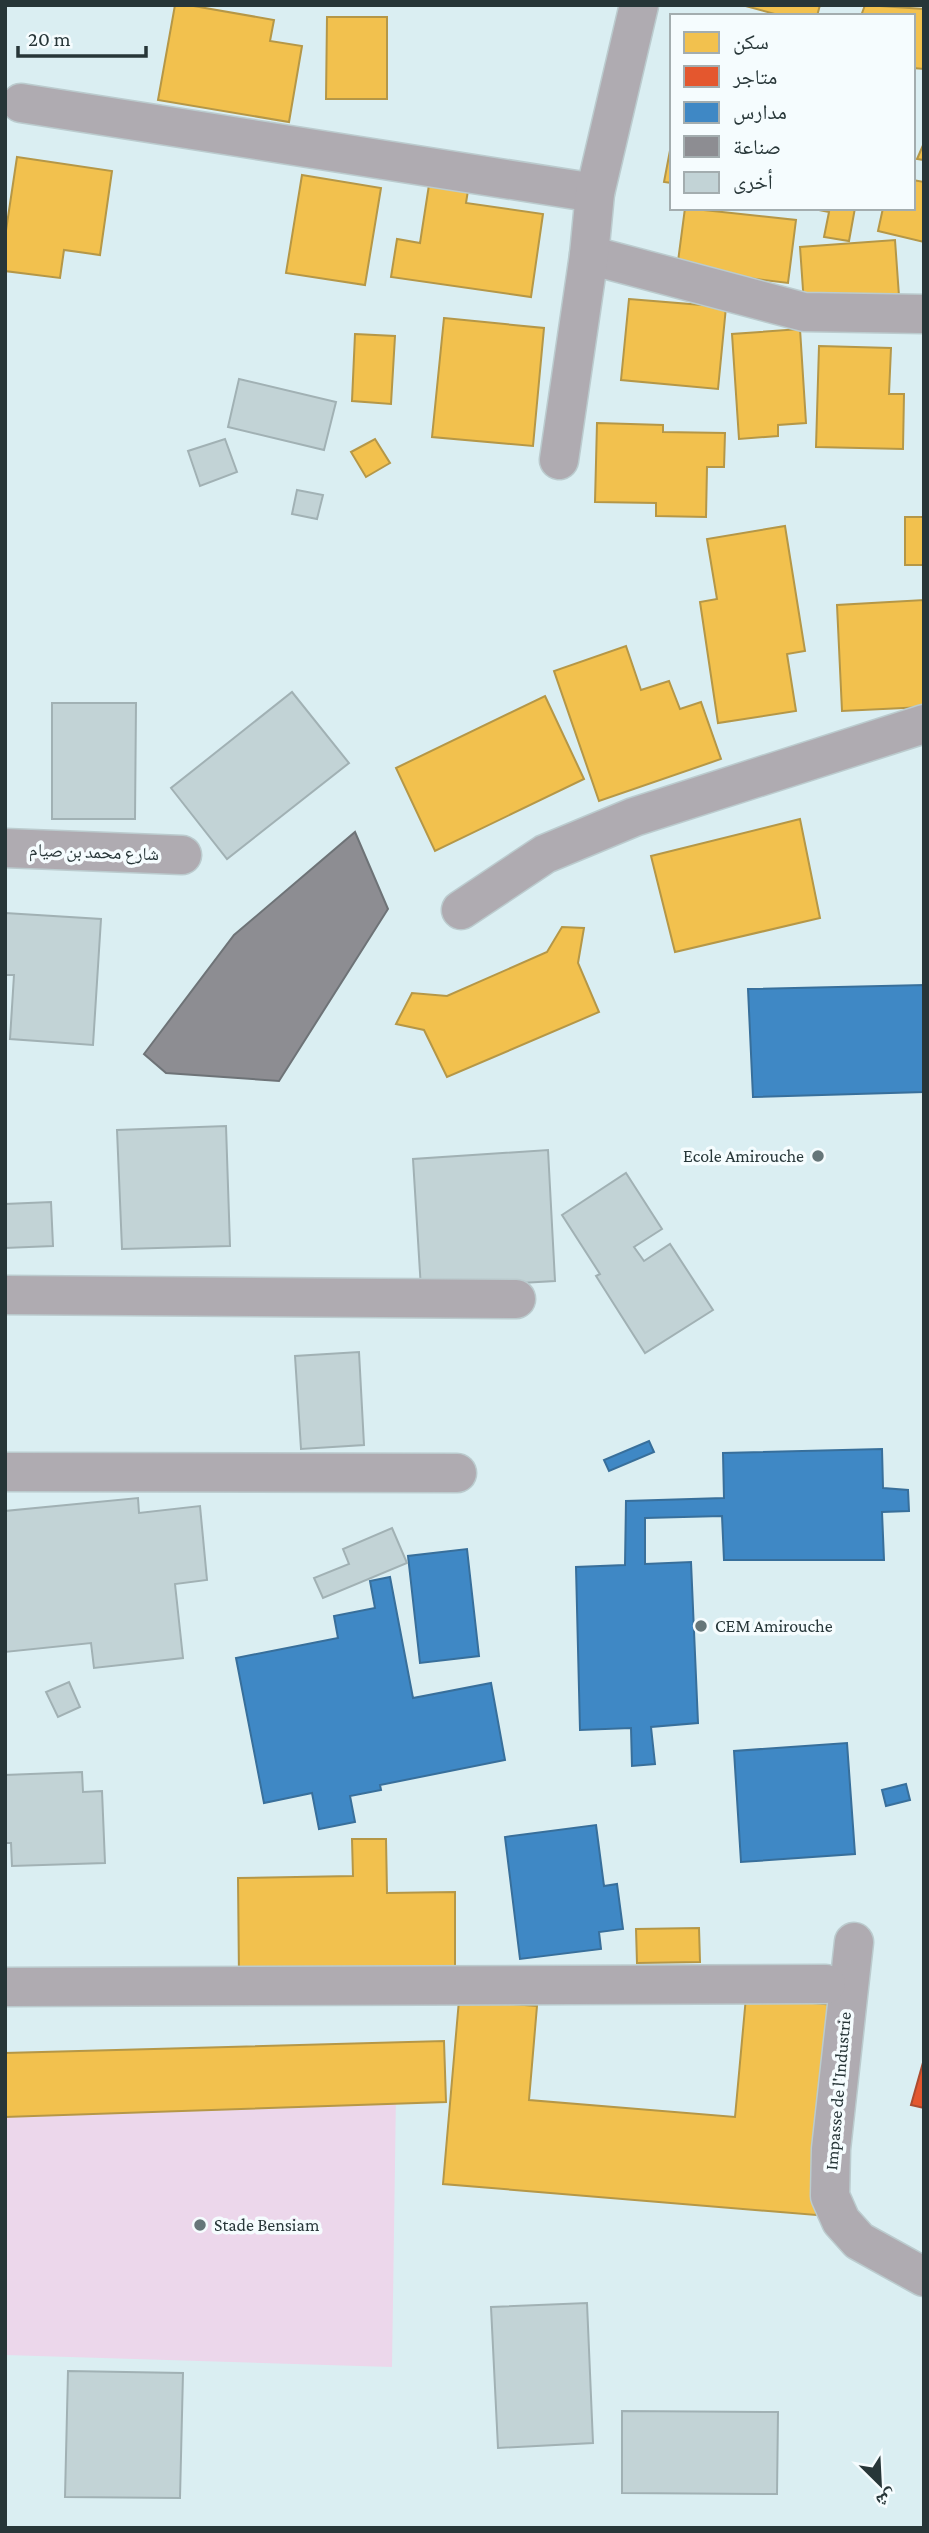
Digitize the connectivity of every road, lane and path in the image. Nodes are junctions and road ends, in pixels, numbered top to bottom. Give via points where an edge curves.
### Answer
1 (639, 5) edge
2 (21, 103) dead end
3 (595, 193) junction
4 (589, 255) junction
5 (924, 314) edge
6 (559, 460) dead end
7 (924, 724) edge
8 (5, 848) edge
9 (183, 855) dead end
10 (461, 910) dead end
11 (5, 1295) edge
12 (516, 1299) dead end
13 (5, 1472) edge
14 (457, 1473) dead end
15 (854, 1942) dead end
16 (826, 1984) dead end
17 (5, 1987) edge
18 (924, 2277) edge

1 - 3 street
2 - 3 street
3 - 4 street
4 - 5 street via 804,313
4 - 6 street
7 - 10 street via 634,817 545,854
8 - 9 street, شارع محمد بن صيام
11 - 12 street
13 - 14 street
15 - 18 street, Impasse de l'Industrie via 830,2196 841,2221 859,2241
16 - 17 street

